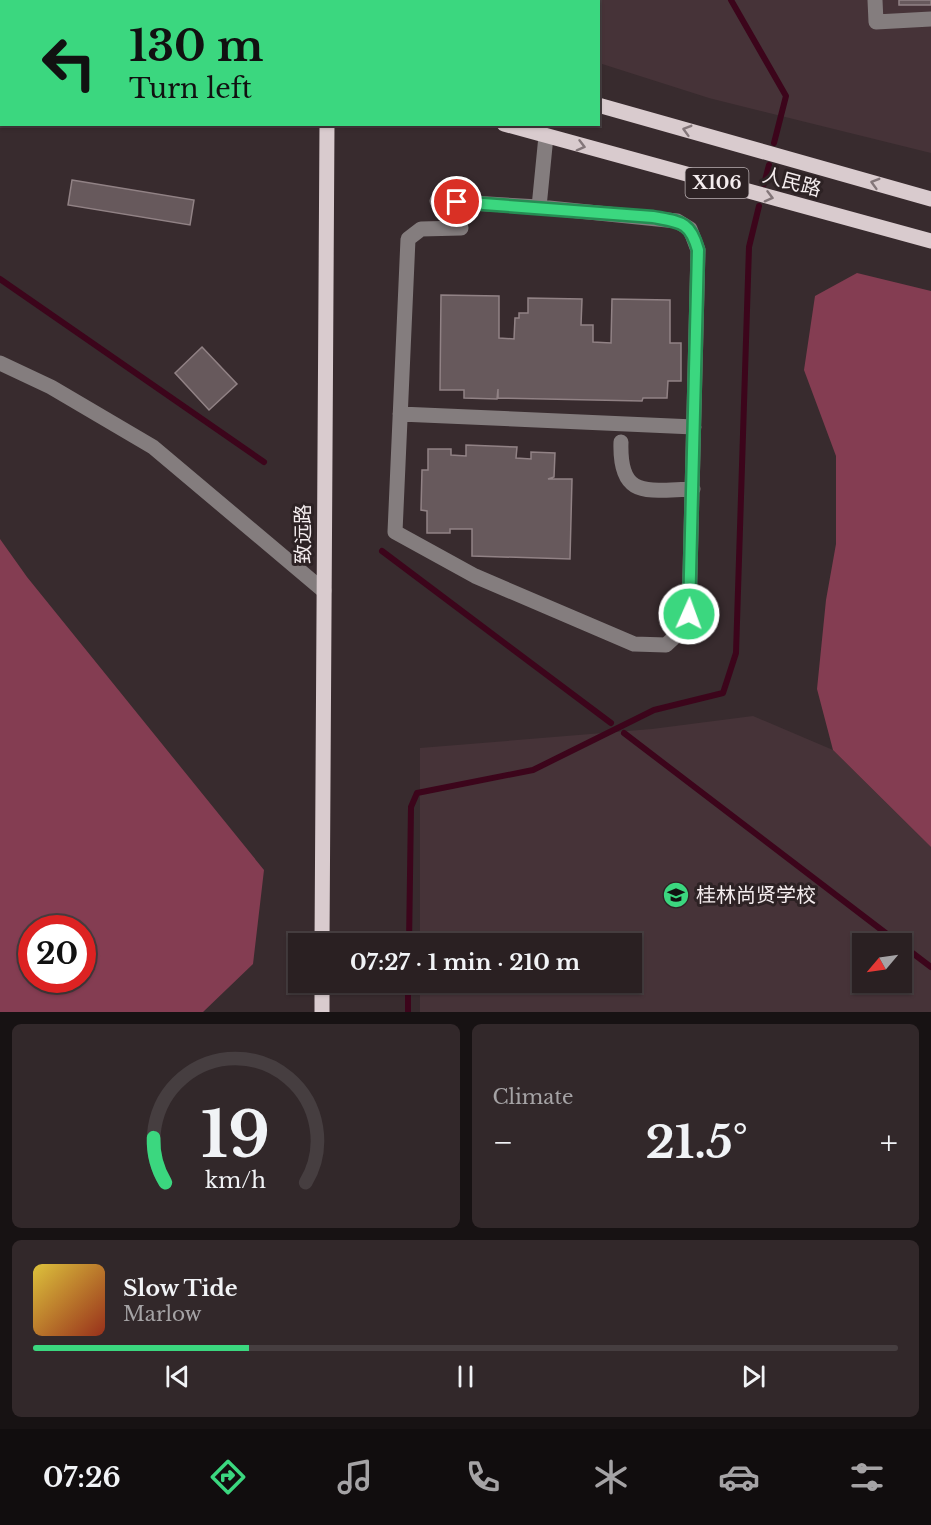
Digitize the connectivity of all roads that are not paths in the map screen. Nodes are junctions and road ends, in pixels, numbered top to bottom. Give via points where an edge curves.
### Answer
1 (875, 0) edge
2 (931, 19) edge
3 (600, 106) edge
4 (327, 126) edge
5 (511, 126) edge
6 (546, 136) junction
7 (931, 199) edge
8 (436, 201) dead end
9 (539, 207) junction
10 (461, 228) dead end
11 (931, 241) edge
12 (0, 363) edge
13 (400, 414) junction
14 (694, 427) junction
15 (621, 442) dead end
16 (693, 489) junction
17 (324, 591) junction
18 (322, 933) edge
19 (322, 993) edge
20 (322, 1012) edge

1 - 2 street via 876,22
7 -> 3 main road, 人民路 / X106
4 - 17 main road, 致远路
5 - 6 main road, 人民路 / X106
6 - 9 street
6 -> 11 main road, 人民路 / X106
8 - 9 street
9 - 14 street via 653,217 680,222 690,229 698,250
10 - 13 street via 421,229 408,239
12 - 17 street via 51,387 153,447
13 - 14 street
13 - 16 street via 395,532 475,576 634,645 666,645 678,636 687,620
14 - 16 street
15 - 16 street via 622,469 639,488
17 - 18 main road, 致远路
19 - 20 main road

